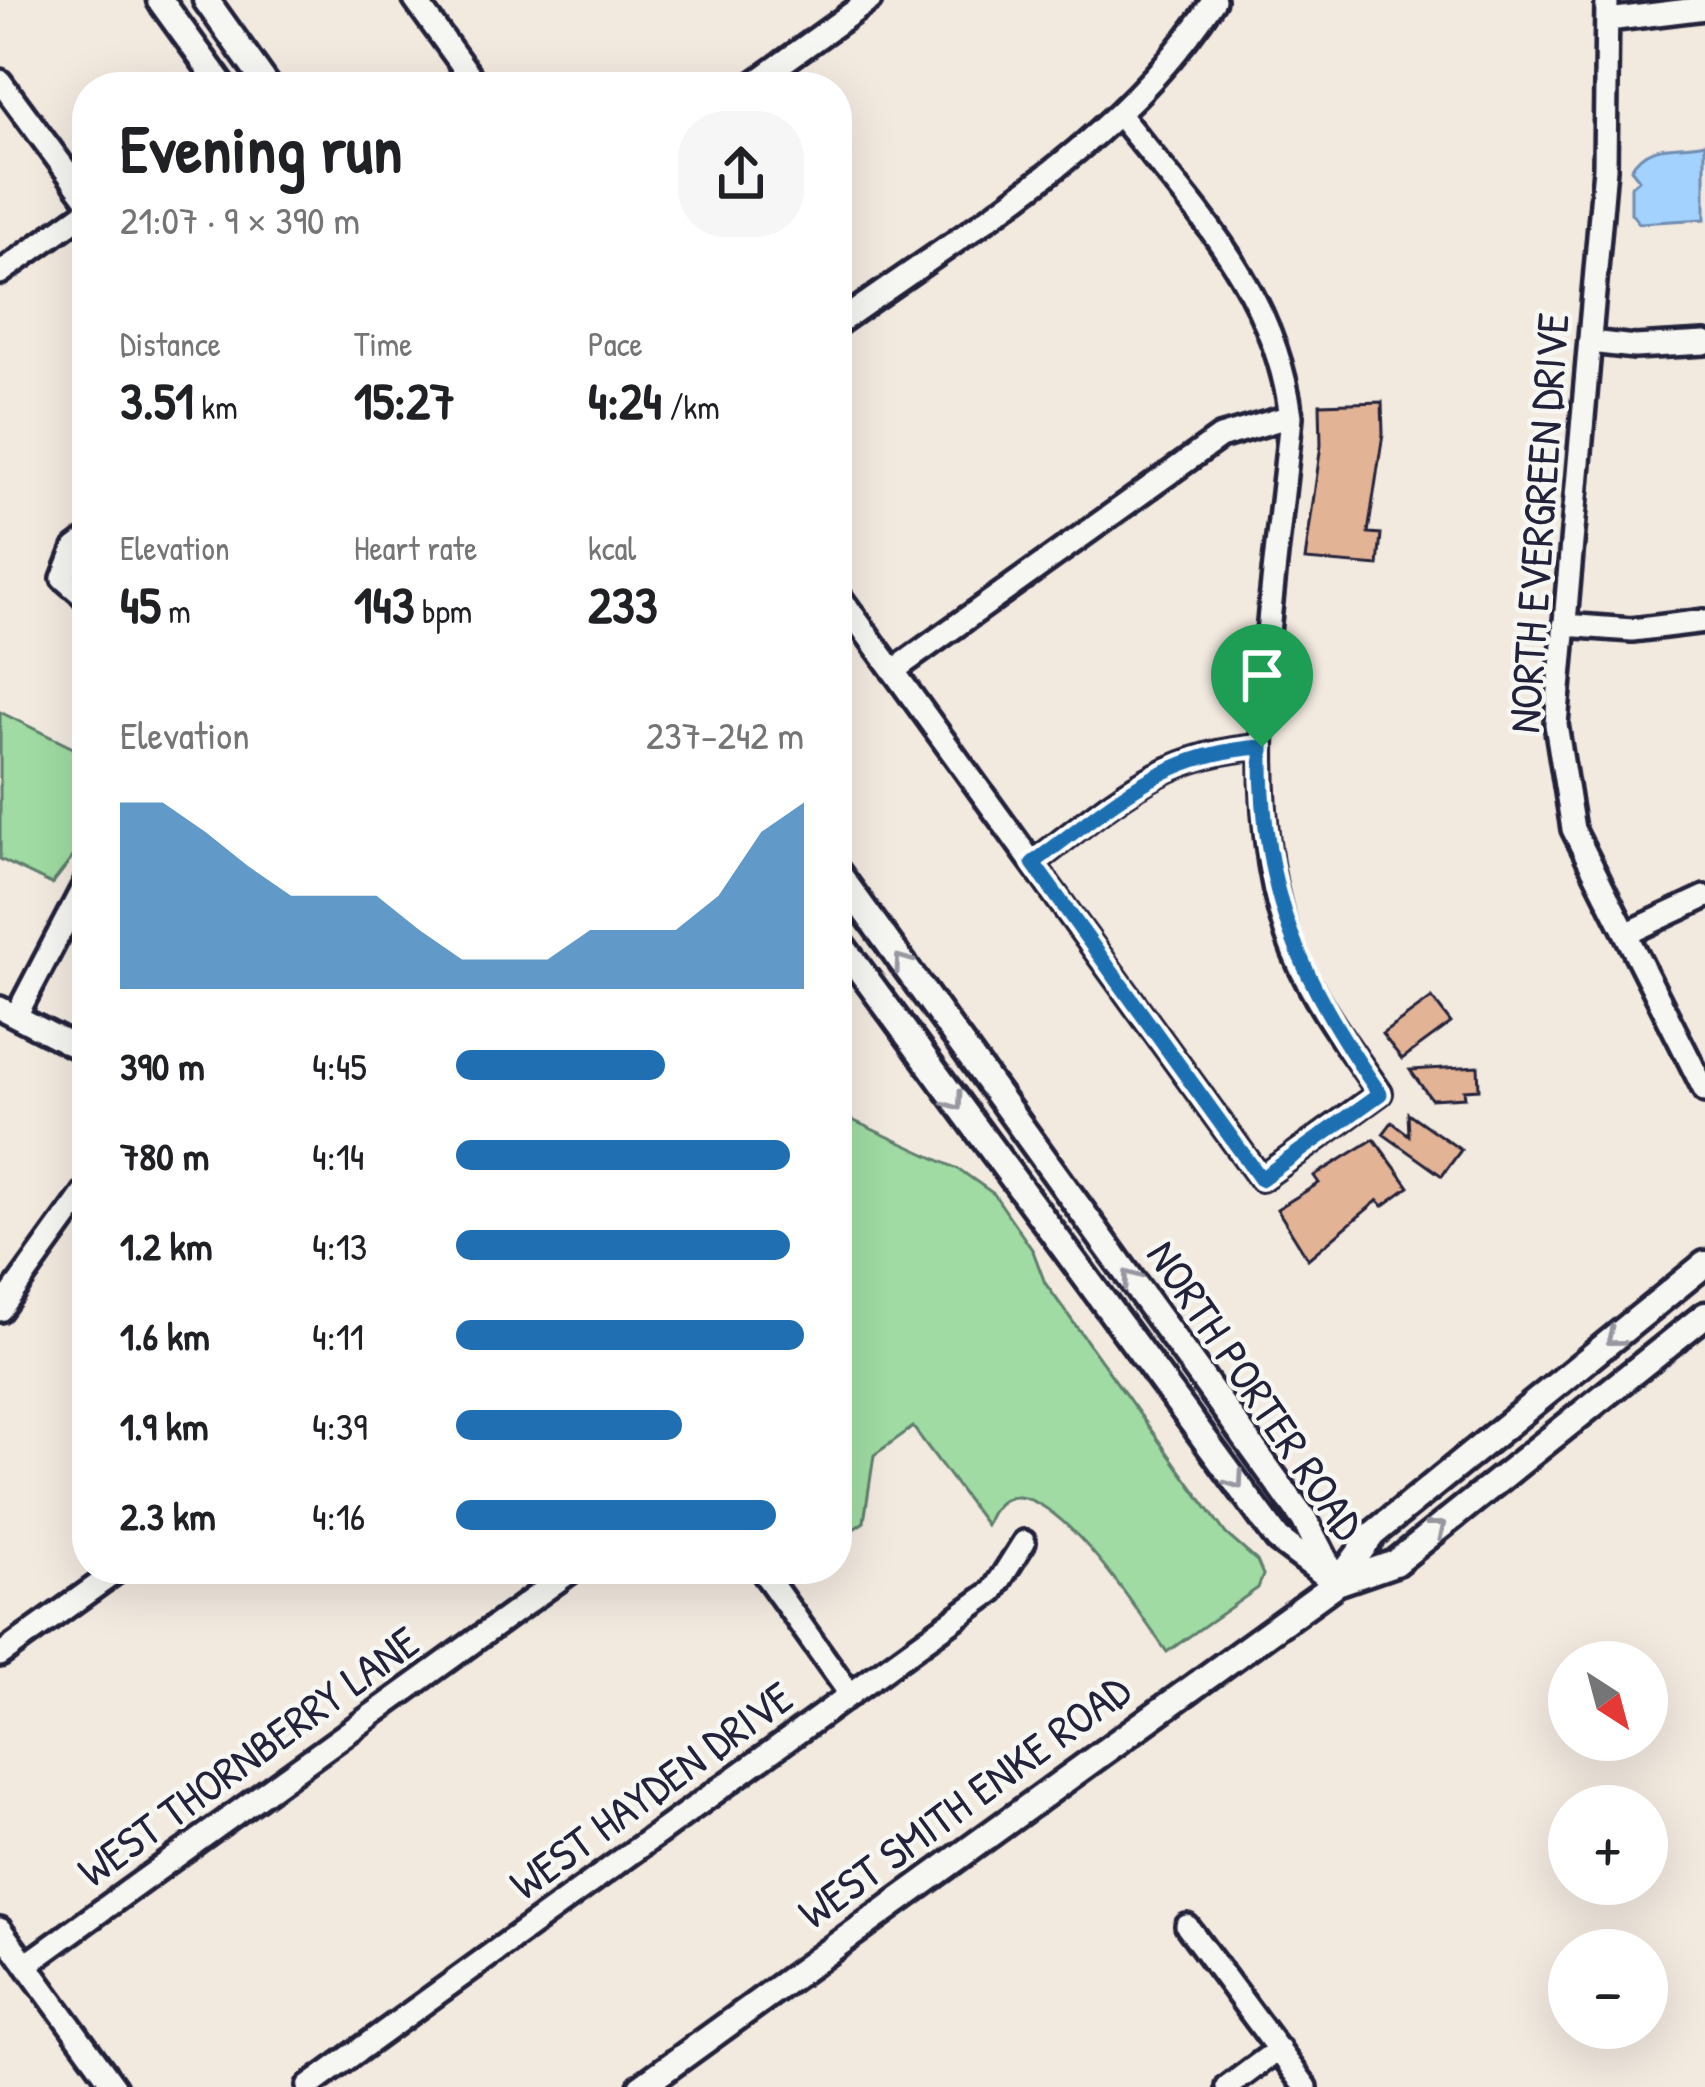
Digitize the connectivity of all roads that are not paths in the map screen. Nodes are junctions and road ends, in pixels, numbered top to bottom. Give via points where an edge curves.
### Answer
1 (160, 0) edge
2 (206, 0) edge
3 (415, 0) edge
4 (870, 0) edge
5 (1214, 0) edge
6 (1705, 8) edge
7 (1607, 10) edge
8 (212, 72) edge
9 (257, 72) edge
10 (467, 72) edge
11 (770, 72) edge
12 (0, 81) edge
13 (1120, 116) junction
14 (72, 179) edge
15 (72, 222) edge
16 (0, 273) edge
17 (852, 313) edge
18 (1590, 342) junction
19 (1705, 343) edge
20 (1292, 416) junction
21 (72, 557) edge
22 (72, 586) edge
23 (852, 614) edge
24 (1705, 621) edge
25 (1564, 626) junction
26 (892, 671) junction
27 (1262, 747) junction
28 (1033, 863) junction
29 (852, 893) edge
30 (1705, 897) edge
31 (72, 905) edge
32 (1626, 934) junction
33 (852, 960) edge
34 (8, 1012) edge
35 (72, 1045) edge
36 (1705, 1091) edge
37 (72, 1210) edge
38 (1705, 1264) edge
39 (0, 1310) edge
40 (1705, 1315) edge
41 (1024, 1542) dead end
42 (1337, 1583) junction
43 (99, 1584) edge
44 (553, 1584) edge
45 (772, 1584) edge
46 (0, 1655) edge
47 (850, 1694) junction
48 (1187, 1926) dead end
49 (0, 1929) edge
50 (26, 1965) junction
51 (1279, 2049) junction
52 (109, 2080) edge
53 (83, 2087) edge
54 (308, 2087) edge
55 (641, 2087) edge
56 (1228, 2087) edge
57 (1306, 2087) edge

1 - 8 street
2 - 9 street
3 - 10 street
4 - 11 street
5 - 13 street via 1176,58
6 - 7 street
7 - 18 street, NORTH EVERGREEN DRIVE
12 - 14 street
13 - 17 street
13 - 20 street via 1255,291 1284,364
15 - 16 street
18 - 19 street
18 - 25 street, NORTH EVERGREEN DRIVE
20 - 26 street via 1220,437
20 - 27 street
21 - 22 street via 63,578
23 - 26 street
24 - 25 street via 1632,630
25 - 32 street, NORTH EVERGREEN DRIVE via 1556,724 1562,781 1573,829
26 - 28 street
27 - 28 street via 1180,760
27 - 28 street via 1264,832 1294,953 1380,1094 1261,1179
42 -> 29 street, NORTH PORTER ROAD via 1304,1520
30 - 32 street
31 - 34 street
32 - 36 street, NORTH EVERGREEN DRIVE
33 -> 42 street, NORTH PORTER ROAD via 1278,1539
34 - 35 street
37 - 39 street
38 -> 42 street, WEST SMITH ENKE ROAD via 1373,1534
42 -> 40 street, WEST SMITH ENKE ROAD via 1395,1563
41 - 47 street, WEST HAYDEN DRIVE via 993,1591
42 - 55 street, WEST SMITH ENKE ROAD
43 - 46 street
44 - 50 street, WEST THORNBERRY LANE
45 - 47 street
47 - 54 street, WEST HAYDEN DRIVE
48 - 51 street
49 - 50 street
50 - 52 street
51 - 56 street
51 - 57 street
52 - 53 street

